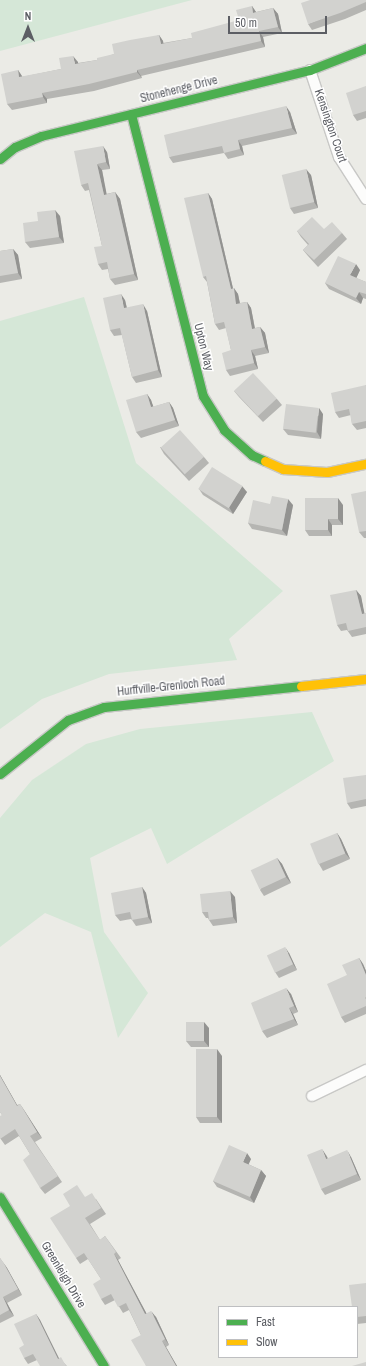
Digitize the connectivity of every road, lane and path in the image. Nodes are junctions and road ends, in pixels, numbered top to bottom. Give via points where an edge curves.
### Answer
1 (366, 48) edge
2 (310, 70) junction
3 (131, 114) junction
4 (0, 159) edge
5 (366, 199) edge
6 (366, 464) edge
7 (366, 679) edge
8 (0, 774) edge
9 (366, 1070) edge
10 (312, 1096) dead end
11 (0, 1197) edge
12 (104, 1366) edge

1 - 2 street, Stonehenge Drive
2 - 3 street, Stonehenge Drive
2 - 5 street, Kensington Court via 339,157
3 - 4 street, Stonehenge Drive via 41,136 15,147
3 - 6 street, Upton Way via 198,377 204,396 224,430 252,455 283,469 327,472
7 - 8 street, Hurffville-Grenloch Road via 104,707 68,720
9 - 10 street
11 - 12 street, Greenleigh Drive

